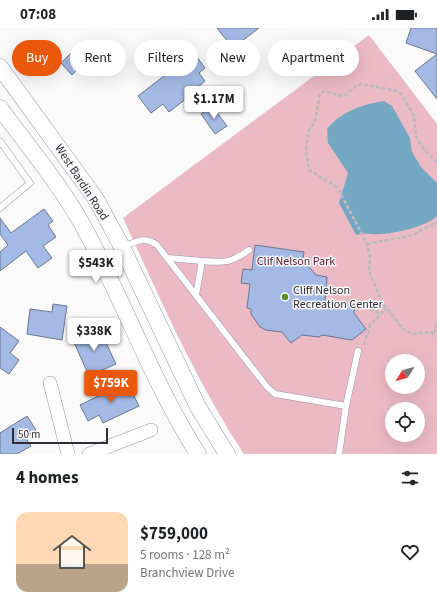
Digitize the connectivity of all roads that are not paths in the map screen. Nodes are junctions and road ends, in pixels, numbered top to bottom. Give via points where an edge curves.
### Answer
1 (0, 67) edge
2 (0, 108) edge
3 (0, 141) edge
4 (0, 208) edge
5 (122, 247) junction
6 (249, 250) dead end
7 (100, 258) junction
8 (168, 258) junction
9 (202, 260) junction
10 (196, 295) junction
11 (358, 351) road end
12 (50, 384) dead end
13 (346, 406) junction
14 (151, 430) dead end
15 (68, 454) edge
16 (89, 454) edge
17 (198, 454) edge
18 (227, 454) edge
19 (339, 454) edge

1 - 5 street, West Bardin Road via 96,199
2 - 7 street, West Bardin Road via 80,220
3 - 4 lane via 30,183
5 - 7 street
5 - 8 lane via 139,240 149,240
5 - 18 street, West Bardin Road via 198,407
6 - 9 lane via 232,261
7 - 17 street, West Bardin Road via 155,379 176,420
8 - 9 lane
8 - 10 lane
9 - 10 lane
10 - 13 lane via 267,388 275,394
11 - 13 lane
12 - 15 street
13 - 19 lane
14 - 16 street

